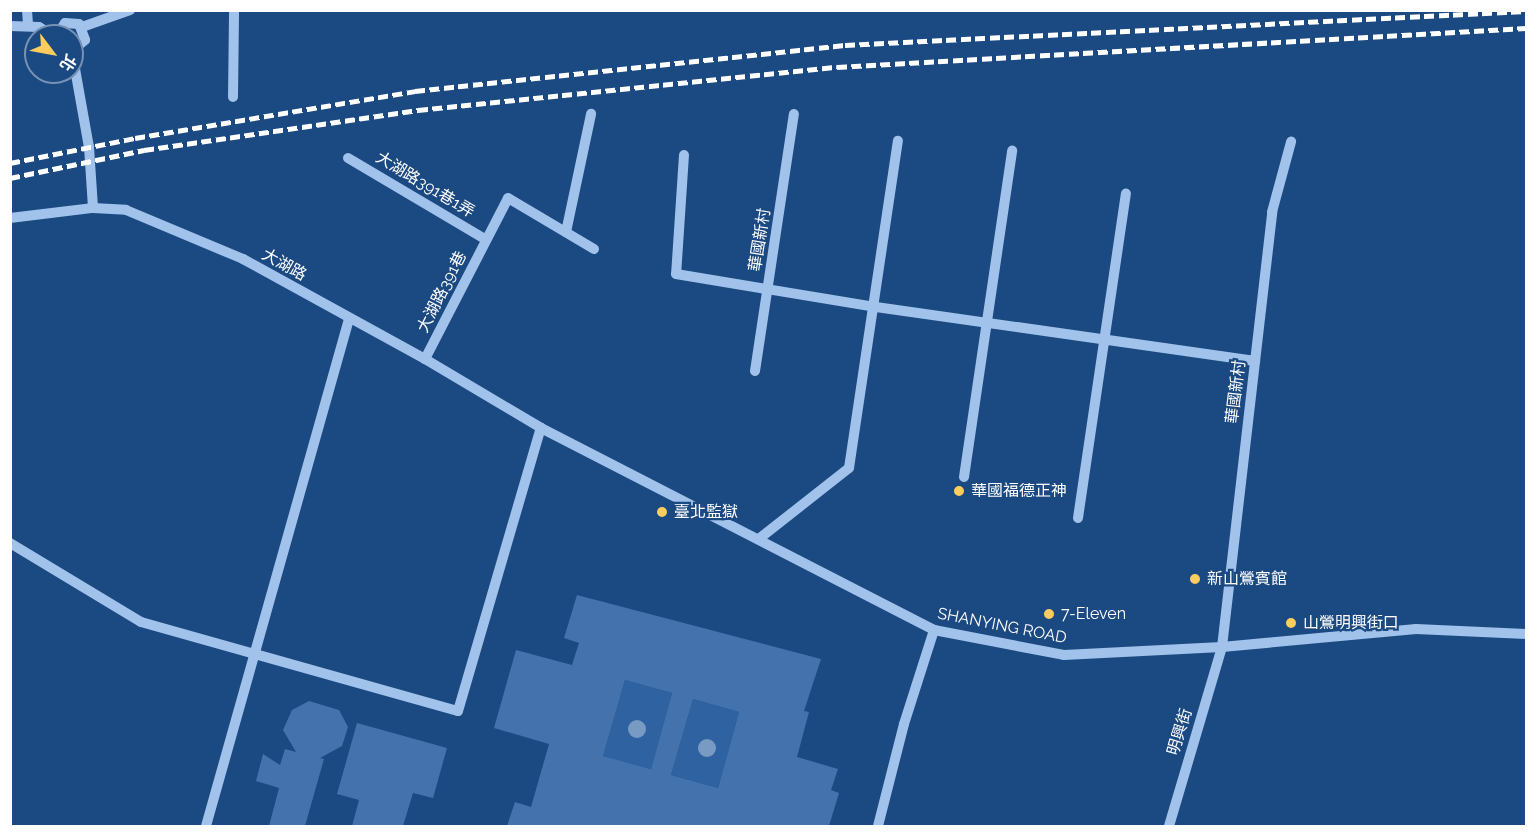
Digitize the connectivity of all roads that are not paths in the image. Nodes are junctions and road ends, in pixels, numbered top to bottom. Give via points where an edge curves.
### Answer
1 (130, 10) edge
2 (234, 10) edge
3 (84, 26) edge
4 (78, 84) edge
5 (233, 97) dead end
6 (591, 114) dead end
7 (794, 114) dead end
8 (898, 141) dead end
9 (1292, 142) dead end
10 (1012, 151) dead end
11 (684, 155) dead end
12 (348, 158) dead end
13 (1126, 194) dead end
14 (93, 208) junction
15 (10, 218) edge
16 (566, 232) junction
17 (485, 239) junction
18 (594, 249) dead end
19 (767, 289) junction
20 (876, 307) junction
21 (349, 319) junction
22 (987, 323) junction
23 (1107, 340) junction
24 (425, 359) junction
25 (1255, 361) junction
26 (755, 370) dead end
27 (522, 417) joint
28 (541, 428) junction
29 (964, 477) dead end
30 (1078, 518) dead end
31 (760, 538) junction
32 (10, 543) edge
33 (934, 630) junction
34 (1527, 634) edge
35 (1222, 647) junction
36 (252, 656) junction
37 (206, 826) edge
38 (878, 826) edge
39 (1169, 826) edge

1 - 3 street
2 - 5 street
4 - 14 street via 89,147
6 - 16 street
7 - 19 street, 華國新村
8 - 20 street
9 - 25 street, 華國新村 via 1272,212
10 - 22 street
11 - 19 street via 676,274
12 - 17 street, 大湖路391巷1弄
13 - 23 street
14 - 15 street, 大湖路
14 - 21 street, 大湖路 via 126,210 243,259
16 - 17 street, 大湖路391巷 via 508,198
16 - 18 street
17 - 24 street, 大湖路391巷
19 - 20 street
19 - 26 street, 華國新村
20 - 22 street
20 - 31 street via 849,468
21 - 24 street, 大湖路
21 - 36 street
22 - 23 street
22 - 29 street
23 - 25 street
23 - 30 street
24 - 27 street, 大湖路
25 - 35 street, 華國新村
27 - 28 street, SHANYING ROAD
28 - 31 street, SHANYING ROAD
28 - 36 street via 458,711
31 - 33 street, SHANYING ROAD
32 - 36 street via 141,622
33 - 35 street, SHANYING ROAD via 1064,655
33 - 38 street via 904,724
34 - 35 street, SHANYING ROAD via 1416,628
35 - 39 street, 明興街
36 - 37 street

